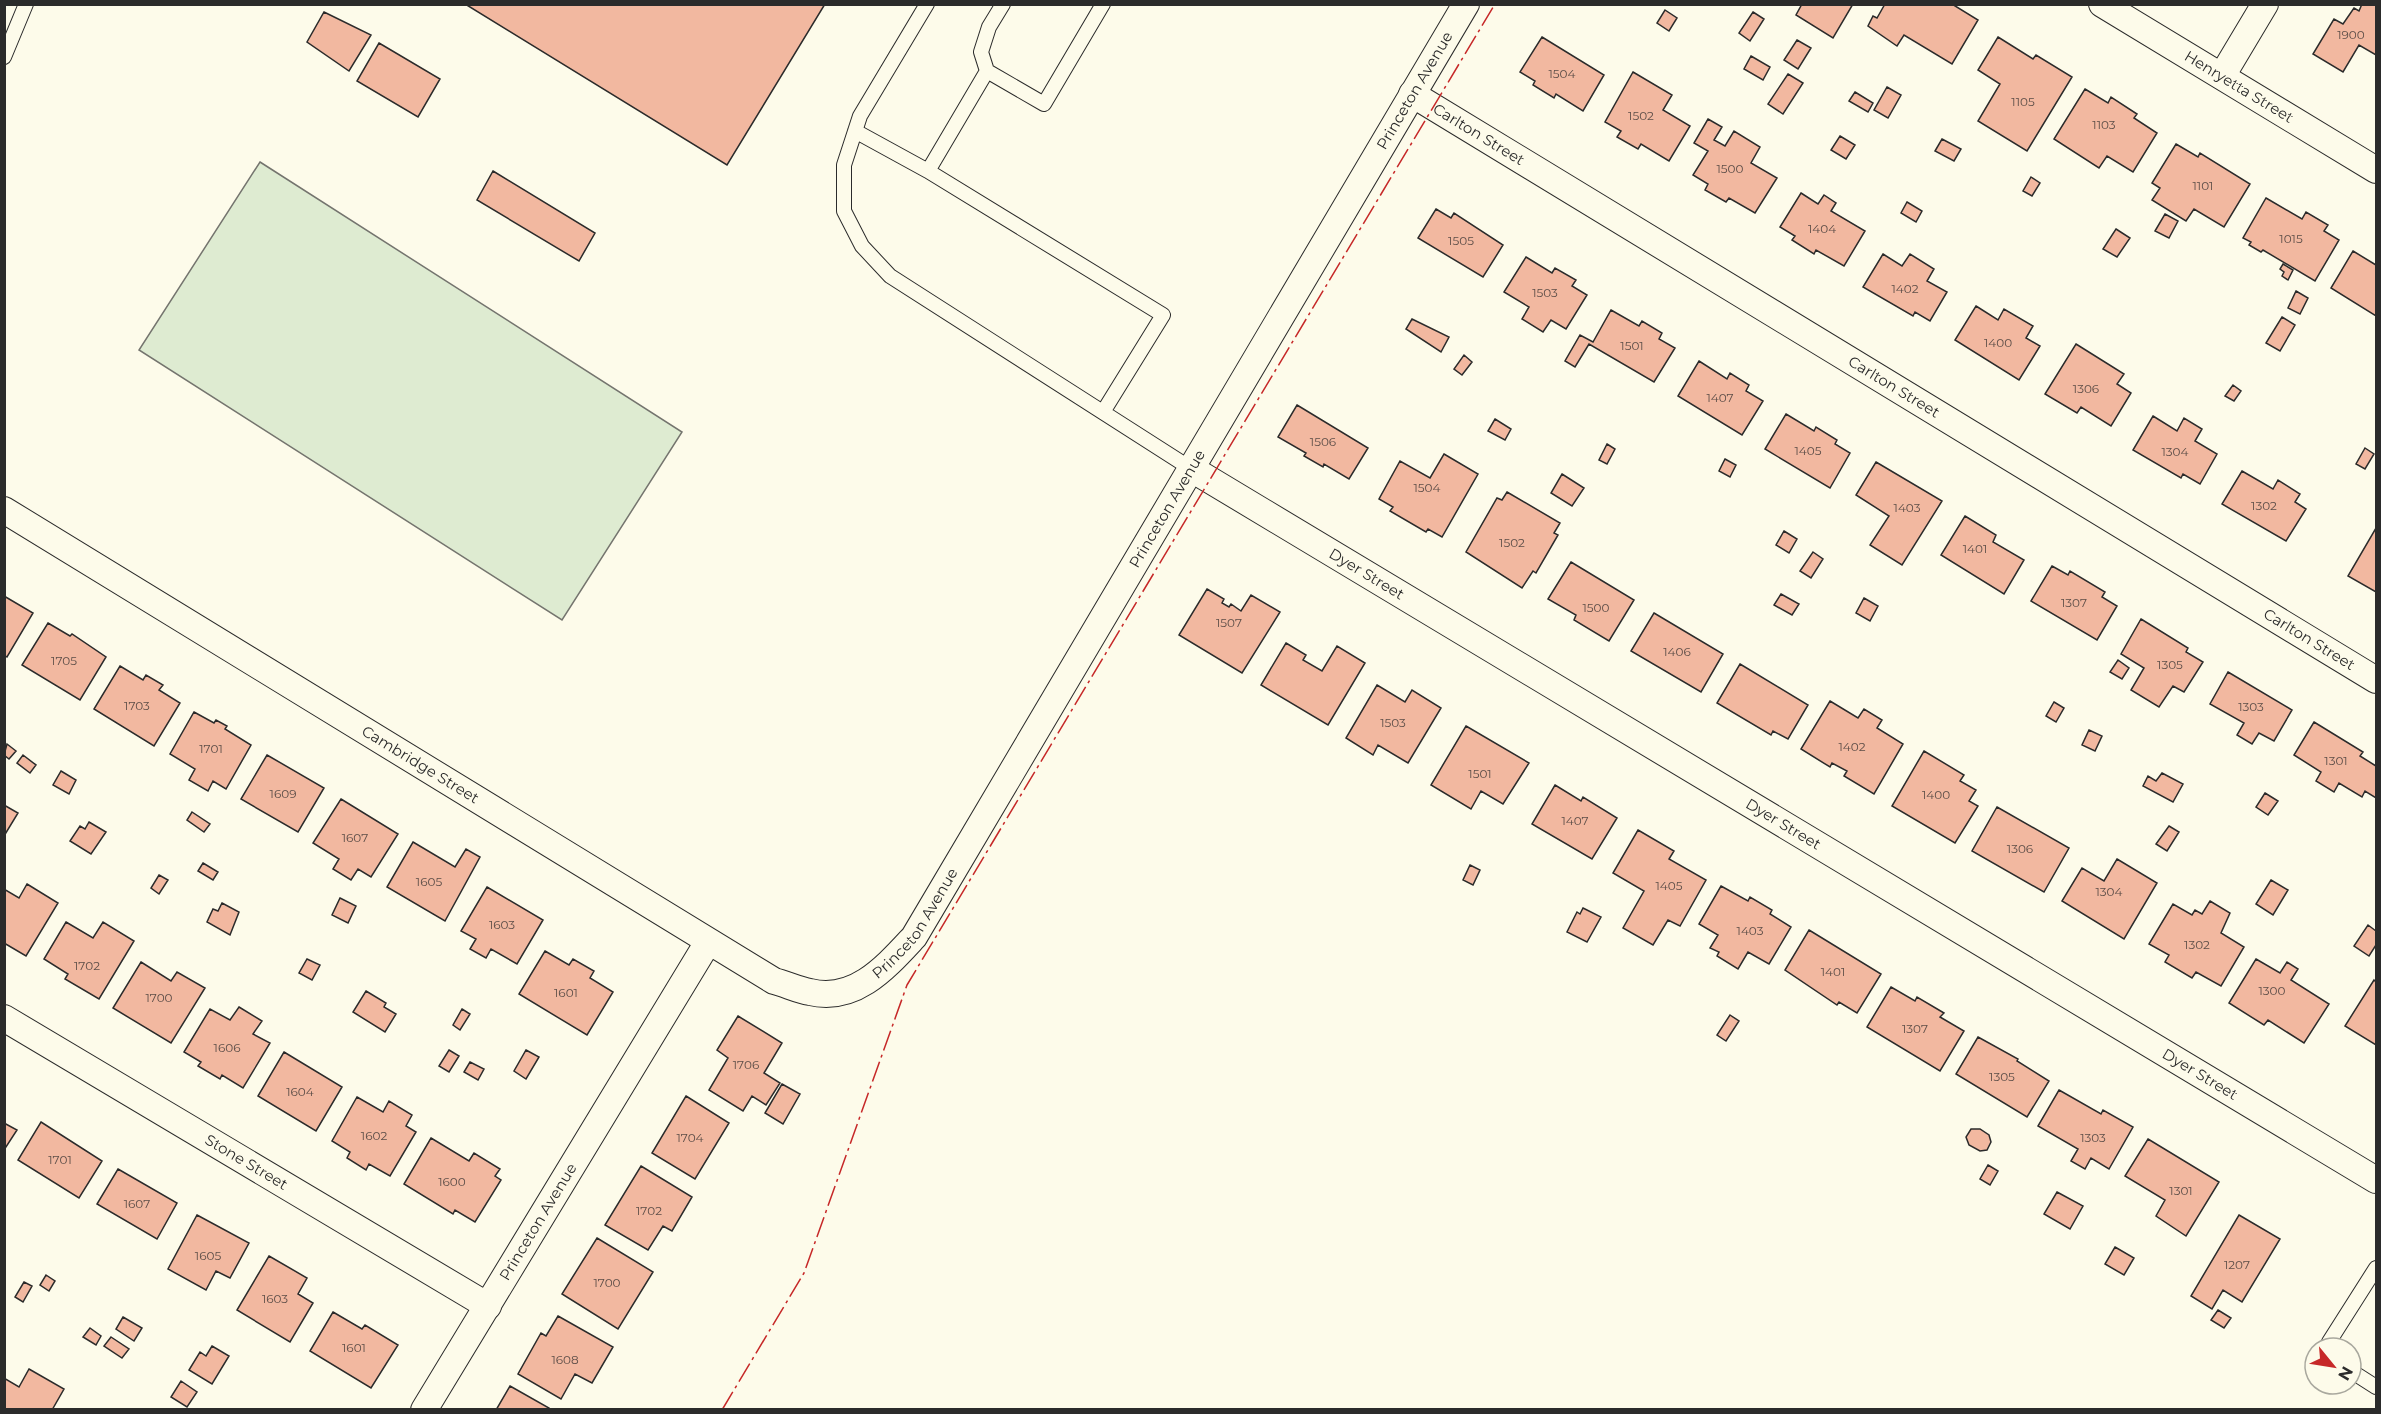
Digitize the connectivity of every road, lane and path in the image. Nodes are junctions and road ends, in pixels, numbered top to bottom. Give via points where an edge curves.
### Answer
1 (26, 4) edge
2 (927, 4) edge
3 (1003, 4) edge
4 (1103, 4) edge
5 (1466, 4) edge
6 (2102, 4) edge
7 (2265, 4) edge
8 (4, 57) edge
9 (987, 71) junction
10 (2222, 76) junction
11 (1412, 94) junction
12 (855, 131) junction
13 (2376, 170) edge
14 (928, 171) junction
15 (1103, 412) junction
16 (1190, 468) junction
17 (4, 510) edge
18 (2376, 680) edge
19 (708, 942) junction
20 (845, 993) joint
21 (4, 1018) edge
22 (2376, 1180) edge
23 (2376, 1268) edge
24 (488, 1306) junction
25 (2333, 1336) edge
26 (2363, 1379) edge
27 (2376, 1387) edge
28 (424, 1410) edge

1 - 8 lane
2 - 12 lane via 860,116
3 - 9 lane via 989,27 981,52
4 - 9 lane via 1044,104
5 - 11 street, Princeton Avenue
6 - 10 street, Henryetta Street
7 - 10 street
9 - 14 lane
10 - 13 street, Henryetta Street
11 - 16 street, Princeton Avenue
11 - 18 street, Carlton Street
12 - 14 lane
12 - 15 lane via 844,165 844,211 862,246 890,276
14 - 15 lane via 1163,315
15 - 16 lane
16 - 20 street, Princeton Avenue via 914,937 880,973
16 - 22 street, Dyer Street
17 - 19 street, Cambridge Street
19 - 20 street, Cambridge Street via 774,981 812,993
19 - 24 street, Princeton Avenue
21 - 24 street, Stone Street
23 - 25 lane
24 - 28 street, Princeton Avenue
26 - 27 lane

